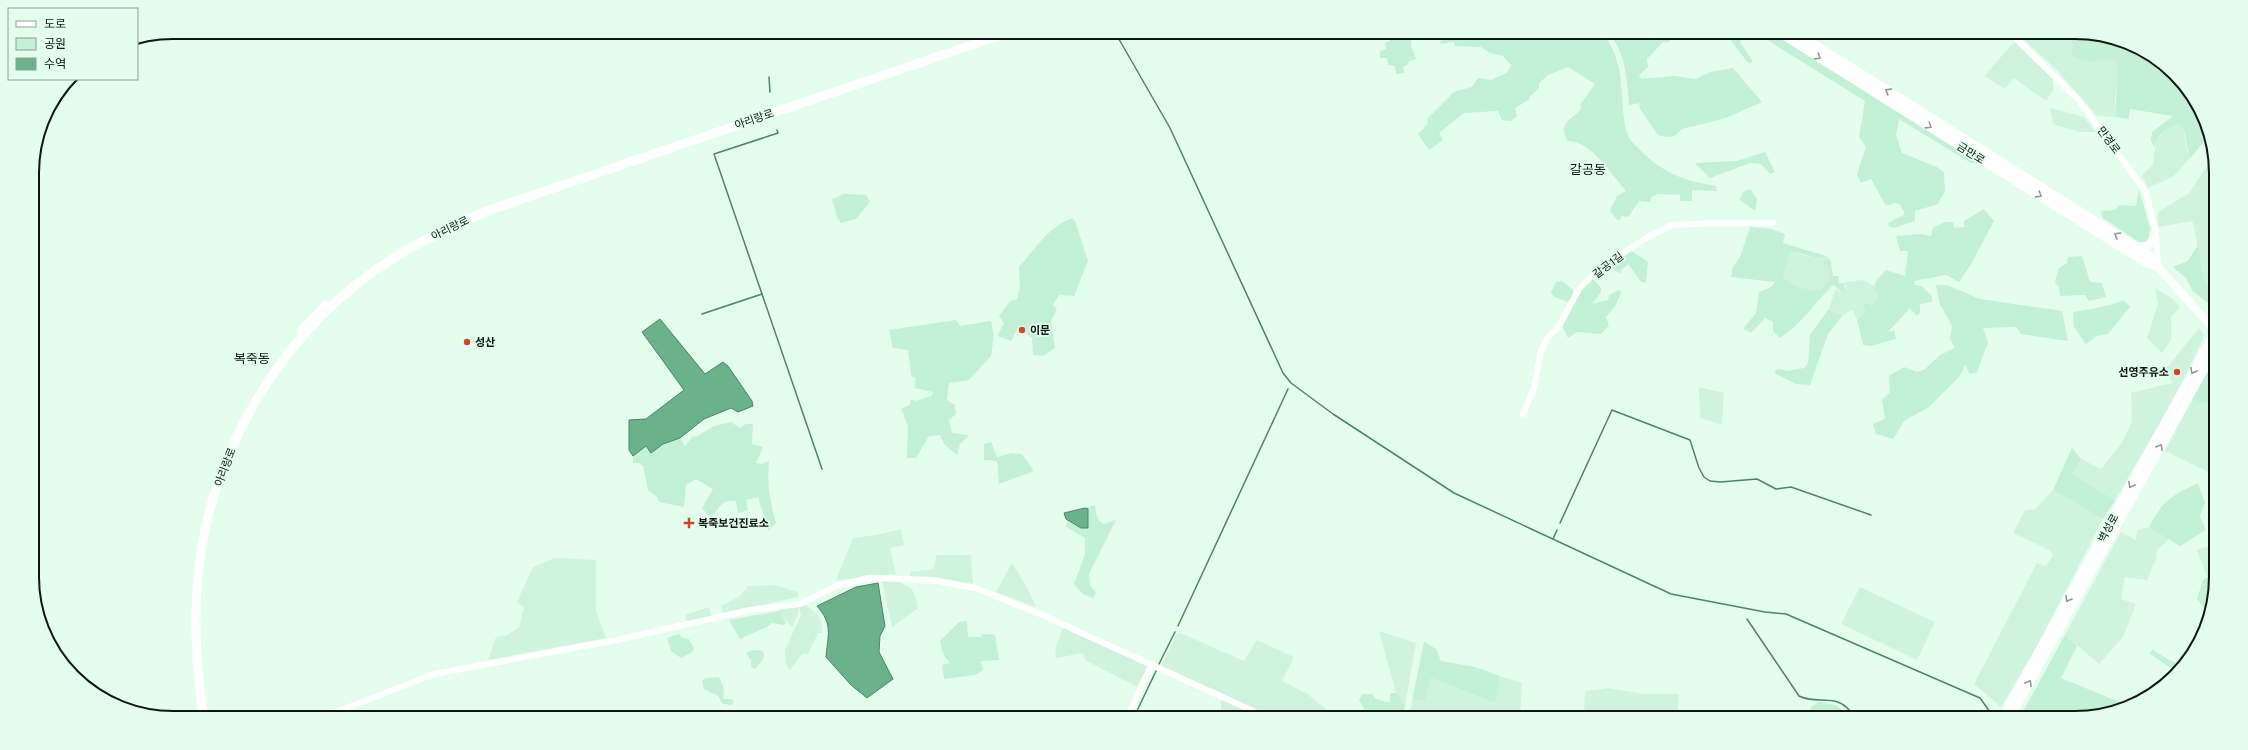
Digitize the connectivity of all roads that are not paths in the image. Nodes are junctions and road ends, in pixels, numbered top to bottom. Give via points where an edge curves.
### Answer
1 (970, 39) edge
2 (989, 39) edge
3 (1790, 39) edge
4 (1806, 39) edge
5 (2018, 39) edge
6 (1773, 223) dead end
7 (2155, 238) junction
8 (2136, 247) junction
9 (2158, 267) junction
10 (2203, 314) junction
11 (2209, 315) edge
12 (315, 319) junction
13 (2209, 323) edge
14 (297, 339) junction
15 (2209, 342) edge
16 (2209, 360) edge
17 (1523, 414) dead end
18 (1152, 664) junction
19 (197, 711) edge
20 (203, 711) edge
21 (339, 711) edge
22 (1130, 711) edge
23 (1253, 711) edge
24 (2006, 711) edge
25 (2014, 711) edge

1 - 12 highway, 아리랑로 via 488,204 397,249 346,286
2 - 12 highway, 아리랑로 via 490,210 448,228 399,254
3 -> 9 highway, 금만로 via 2145,262
8 -> 4 highway, 금만로
5 - 7 street, 만경로 via 2080,102 2146,192 2152,211
6 - 17 street, 갈공1길 via 1672,226 1648,237 1600,268 1579,289 1558,328 1548,337 1541,351 1534,388
7 - 8 highway via 2148,246
7 - 9 street, 만경로
8 - 9 highway, 금만로 via 2150,256
9 - 10 main road, 금만로
10 - 11 main road
10 - 13 main road, 금만로
12 - 14 highway, 아리랑로
14 - 19 highway, 아리랑로 via 274,363 235,427 204,511 192,567 190,598 190,650
14 - 20 highway, 아리랑로 via 240,430 209,512 202,541 196,599 197,670
15 -> 24 main road, 벽성로
25 -> 16 main road, 벽성로
18 - 21 street via 975,588 931,580 868,578 836,586 800,604 750,610 618,640 434,674
18 - 22 street
18 - 23 street

